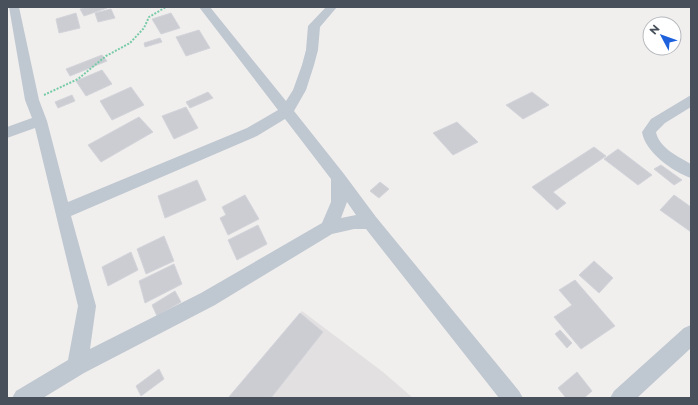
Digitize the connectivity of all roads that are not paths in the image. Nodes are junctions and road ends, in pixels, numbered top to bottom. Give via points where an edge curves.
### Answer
1 (14, 7) edge
2 (332, 7) edge
3 (208, 8) edge
4 (12, 29) edge
5 (691, 100) edge
6 (286, 112) junction
7 (40, 121) junction
8 (7, 133) edge
9 (691, 172) edge
10 (339, 178) junction
11 (62, 212) junction
12 (370, 222) junction
13 (328, 228) junction
14 (691, 335) edge
15 (77, 366) junction
16 (23, 398) edge
17 (512, 398) edge
18 (620, 398) edge

1 - 4 street
2 - 6 street via 314,26 308,65 299,90
3 - 6 street
4 - 7 street
5 - 9 street via 652,126 648,134 651,144
6 - 10 street
6 - 11 street via 252,132
7 - 8 street
7 - 11 street
10 - 12 street
10 - 13 street via 339,202
11 - 15 street via 87,306
12 - 13 street via 354,222
12 - 17 street
13 - 15 street via 208,299
14 - 18 street
15 - 16 street

